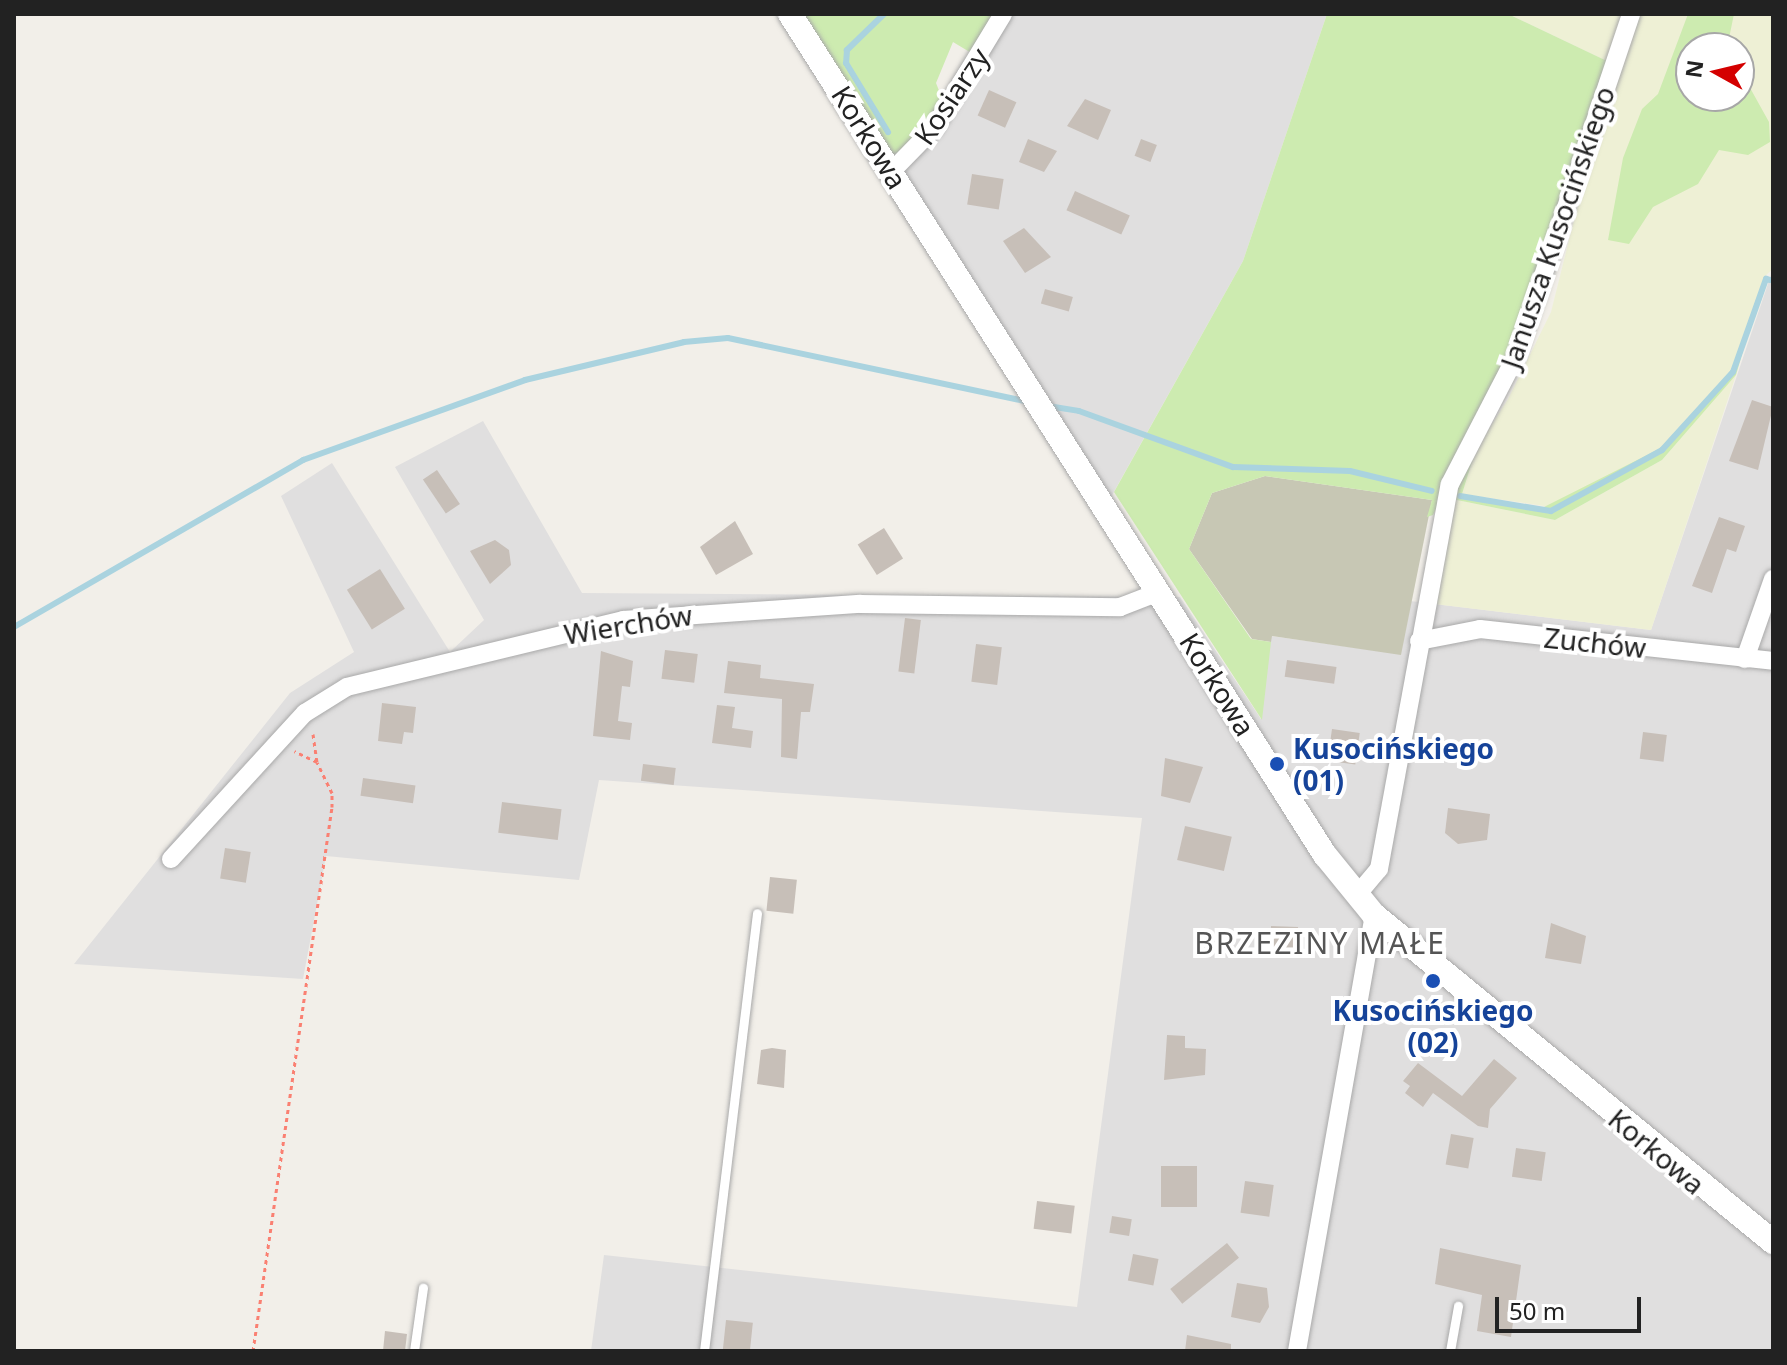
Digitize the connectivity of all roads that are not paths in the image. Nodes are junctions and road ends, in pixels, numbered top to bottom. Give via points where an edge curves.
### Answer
1 (790, 14) edge
2 (1003, 14) edge
3 (1631, 14) edge
4 (892, 171) junction
5 (1773, 579) edge
6 (1159, 592) junction
7 (1419, 641) junction
8 (1745, 659) junction
9 (1773, 661) edge
10 (171, 859) dead end
11 (1357, 895) junction
12 (757, 913) dead end
13 (1374, 915) junction
14 (1773, 1242) edge
15 (423, 1288) dead end
16 (1458, 1306) dead end
17 (414, 1351) edge
18 (704, 1351) edge
19 (1297, 1351) edge
20 (1450, 1351) edge

1 - 4 street, Korkowa
2 - 4 street, Kosiarzy via 934,128
3 - 7 street, Janusza Kusocińskiego via 1516,356 1450,484
4 - 6 street, Korkowa
5 - 8 street
6 - 10 street, Wierchów via 1120,607 860,604 623,620 347,687 305,713
6 - 11 street, Korkowa via 1325,855
7 - 8 street, Zuchów via 1480,629
7 - 11 street, Janusza Kusocińskiego via 1379,869
8 - 9 street, Zuchów
11 - 13 street, Korkowa
12 - 18 lane
13 - 14 street, Korkowa
13 - 19 street
15 - 17 lane
16 - 20 lane

